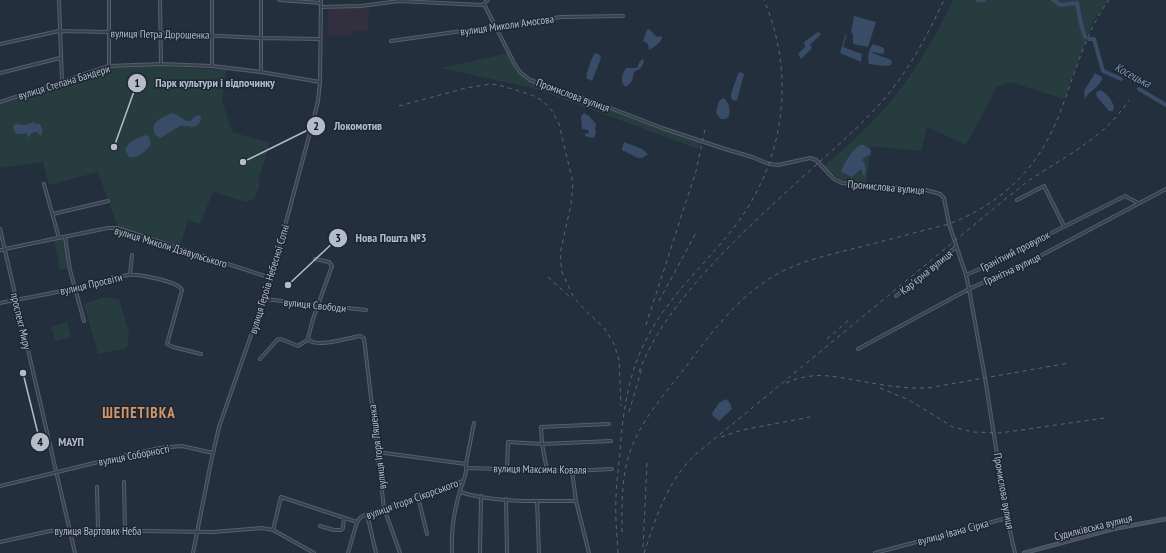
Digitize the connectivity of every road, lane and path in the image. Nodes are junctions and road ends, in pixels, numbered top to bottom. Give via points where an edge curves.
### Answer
1 (59, 0) edge
2 (109, 0) edge
3 (160, 0) edge
4 (212, 0) edge
5 (262, 0) edge
6 (280, 0) edge
7 (488, 0) edge
8 (321, 2) edge
9 (484, 4) junction
10 (321, 7) junction
11 (623, 16) dead end
12 (496, 27) junction
13 (59, 31) junction
14 (108, 32) junction
15 (160, 33) junction
16 (212, 35) junction
17 (261, 38) junction
18 (320, 39) junction
19 (391, 41) dead end
20 (0, 44) edge
21 (60, 58) junction
22 (160, 64) junction
23 (109, 66) junction
24 (212, 66) junction
25 (261, 72) junction
26 (0, 73) edge
27 (62, 81) junction
28 (320, 82) junction
29 (0, 102) edge
30 (44, 184) dead end
31 (1166, 189) edge
32 (1017, 200) dead end
33 (108, 201) dead end
34 (1139, 204) junction
35 (53, 214) junction
36 (1064, 226) junction
37 (0, 229) edge
38 (65, 236) junction
39 (59, 238) junction
40 (956, 247) junction
41 (0, 250) edge
42 (5, 250) junction
43 (132, 255) dead end
44 (315, 259) dead end
45 (130, 275) junction
46 (966, 275) junction
47 (271, 278) junction
48 (75, 288) junction
49 (969, 289) junction
50 (896, 296) dead end
51 (264, 299) junction
52 (16, 300) junction
53 (0, 303) edge
54 (318, 305) junction
55 (366, 310) dead end
56 (84, 321) dead end
57 (309, 340) junction
58 (858, 348) dead end
59 (201, 354) dead end
60 (260, 359) dead end
61 (474, 423) dead end
62 (609, 424) dead end
63 (611, 440) dead end
64 (542, 444) junction
65 (377, 452) junction
66 (213, 453) junction
67 (466, 464) junction
68 (467, 468) junction
69 (506, 469) junction
70 (612, 469) dead end
71 (547, 470) junction
72 (572, 471) junction
73 (56, 472) junction
74 (463, 481) junction
75 (124, 482) dead end
76 (0, 486) edge
77 (97, 487) dead end
78 (460, 492) junction
79 (481, 496) junction
80 (418, 497) junction
81 (506, 499) junction
82 (537, 501) junction
83 (576, 501) junction
84 (384, 508) junction
85 (367, 514) junction
86 (344, 518) junction
87 (1007, 518) junction
88 (1166, 519) edge
89 (358, 522) junction
90 (320, 526) dead end
91 (70, 530) junction
92 (98, 530) junction
93 (273, 530) junction
94 (126, 531) junction
95 (196, 532) junction
96 (427, 534) dead end
97 (0, 542) edge
98 (75, 553) edge
99 (193, 553) edge
100 (314, 553) edge
101 (348, 553) edge
102 (376, 553) edge
103 (400, 553) edge
104 (452, 553) edge
105 (480, 553) edge
106 (507, 553) edge
107 (539, 553) edge
108 (589, 553) edge
109 (875, 553) edge
110 (1015, 553) edge
111 (1024, 553) edge

1 - 13 street
2 - 14 street
3 - 15 street
4 - 16 street
5 - 17 street
6 - 8 street
7 - 9 street
8 - 10 street, вулиця Героїв Небесної Сотні
9 - 10 street via 399,1 361,6
9 - 12 street, Промислова вулиця
10 - 18 street, вулиця Героїв Небесної Сотні
11 - 12 street, вулиця Миколи Амосова via 561,18
12 - 19 street, вулиця Миколи Амосова
12 - 40 street, Промислова вулиця via 520,72 537,82 769,164 778,165 810,158 816,160 834,179 842,183 926,190 940,194 944,198
13 - 14 street, вулиця Петра Дорошенка
13 - 20 street, вулиця Петра Дорошенка
13 - 21 street
14 - 15 street, вулиця Петра Дорошенка
14 - 23 street
15 - 16 street, вулиця Петра Дорошенка
15 - 22 street
16 - 17 street, вулиця Петра Дорошенка
16 - 24 street
17 - 18 street, вулиця Петра Дорошенка
17 - 25 street
18 - 28 street, вулиця Героїв Небесної Сотні
21 - 26 street
21 - 27 street
22 - 23 street, вулиця Степана Бандери
22 - 24 street, вулиця Степана Бандери
23 - 27 street, вулиця Степана Бандери
24 - 25 street, вулиця Степана Бандери
25 - 28 street, вулиця Степана Бандери
27 - 29 street, вулиця Степана Бандери
28 - 47 street, вулиця Героїв Небесної Сотні via 312,129
30 - 35 street
31 - 34 street, Гранітна вулиця
32 - 36 street via 1044,186
33 - 35 street
34 - 36 street, Гранітний провулок via 1125,196
34 - 49 street, Гранітна вулиця via 1040,256
35 - 39 street
36 - 46 street, Гранітний провулок
37 - 42 street, проспект Миру
38 - 39 street, вулиця Миколи Дзявульського
38 - 47 street, вулиця Миколи Дзявульського via 117,228
38 - 48 street
39 - 42 street, вулиця Миколи Дзявульського
40 - 46 street, Промислова вулиця
40 - 50 street, Карʼєрна вулиця
41 - 42 street, вулиця Миколи Дзявульського
42 - 52 street, проспект Миру
43 - 45 street
44 - 54 street via 330,263 332,266
45 - 48 street, вулиця Просвіти
45 - 59 street, вулиця Просвіти via 163,280 181,287 167,344
46 - 49 street, Промислова вулиця
47 - 51 street, вулиця Героїв Небесної Сотні
48 - 52 street, вулиця Просвіти
48 - 56 street
49 - 58 street, Гранітна вулиця
49 - 87 street, Промислова вулиця
51 - 54 street, вулиця Свободи
51 - 66 street, вулиця Героїв Небесної Сотні via 223,416
52 - 53 street, вулиця Просвіти
52 - 73 street, проспект Миру
54 - 55 street, вулиця Свободи
54 - 57 street via 308,333
57 - 60 street via 298,346 277,340
57 - 65 street, вулиця Ігоря Ляшенка via 316,343 360,336 364,338
61 - 67 street
62 - 64 street via 541,427
63 - 64 street
64 - 69 street via 508,442
64 - 71 street
65 - 67 street
65 - 84 street, вулиця Ігоря Ляшенка
66 - 73 street, вулиця Соборності via 182,446 167,447
66 - 95 street, вулиця Героїв Небесної Сотні
67 - 68 street
68 - 69 street, вулиця Максима Коваля
68 - 74 street
69 - 71 street, вулиця Максима Коваля
70 - 72 street, вулиця Максима Коваля
71 - 72 street, вулиця Максима Коваля
72 - 83 street
73 - 76 street, вулиця Соборності
73 - 91 street, проспект Миру
74 - 78 street
74 - 80 street, вулиця Ігоря Сікорського
75 - 94 street
77 - 92 street
78 - 79 street, вулиця Ігоря Сікорського
78 - 104 street via 451,536
79 - 81 street, вулиця Ігоря Сікорського
79 - 105 street
80 - 84 street, вулиця Ігоря Сікорського
80 - 96 street
81 - 82 street, вулиця Ігоря Сікорського
81 - 106 street
82 - 83 street, вулиця Ігоря Сікорського
82 - 107 street
83 - 108 street
84 - 85 street, вулиця Ігоря Сікорського
84 - 103 street, вулиця Ігоря Ляшенка
85 - 89 street, вулиця Ігоря Сікорського
85 - 102 street
86 - 89 street, вулиця Ігоря Сікорського
86 - 90 street via 341,530
86 - 93 street, вулиця Ігоря Сікорського via 282,497
87 - 109 street, вулиця Івана Сірка
87 - 110 street, Промислова вулиця
88 - 111 main road, Судилківська вулиця via 1113,529
89 - 101 street
91 - 92 street, вулиця Вартових Неба
91 - 97 street, вулиця Вартових Неба via 50,531
91 - 98 street, проспект Миру
92 - 94 street, вулиця Вартових Неба
93 - 95 street, вулиця Вартових Неба via 262,528
93 - 100 street
94 - 95 street, вулиця Вартових Неба
95 - 99 street, вулиця Героїв Небесної Сотні

